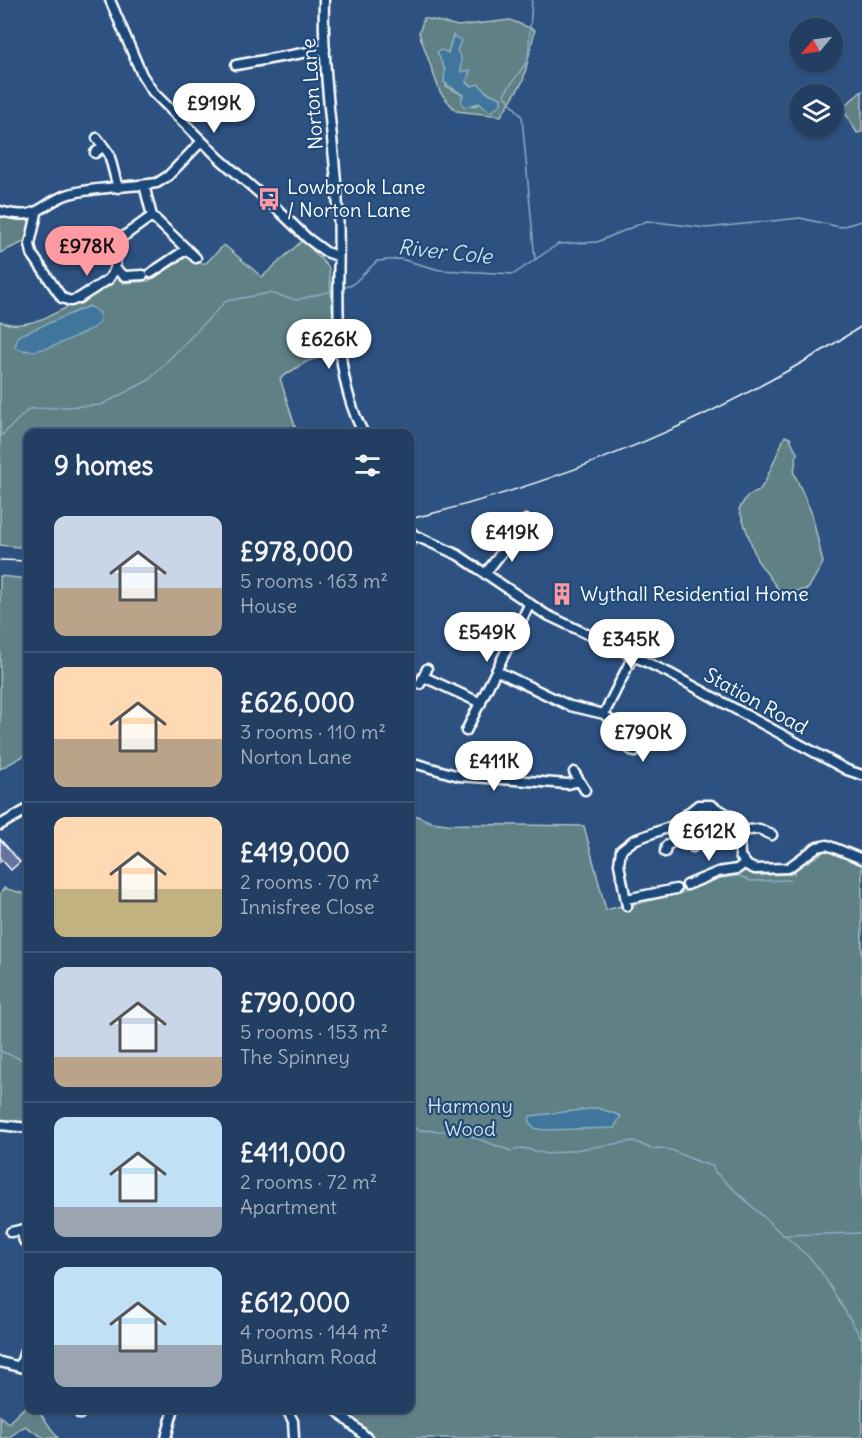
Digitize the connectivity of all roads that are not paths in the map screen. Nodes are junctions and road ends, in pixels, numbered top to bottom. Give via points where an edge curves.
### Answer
1 (110, 0) edge
2 (324, 0) edge
3 (325, 49) junction
4 (236, 65) dead end
5 (97, 138) dead end
6 (202, 141) junction
7 (103, 146) junction
8 (95, 153) dead end
9 (144, 185) junction
10 (118, 188) junction
11 (0, 211) edge
12 (38, 213) junction
13 (152, 216) junction
14 (187, 249) junction
15 (337, 256) junction
16 (196, 258) dead end
17 (115, 269) junction
18 (361, 429) edge
19 (526, 520) dead end
20 (519, 530) junction
21 (414, 537) edge
22 (536, 544) dead end
23 (485, 574) junction
24 (529, 605) junction
25 (633, 656) junction
26 (497, 671) junction
27 (424, 676) dead end
28 (482, 703) junction
29 (604, 714) junction
30 (618, 728) dead end
31 (466, 732) dead end
32 (414, 763) edge
33 (574, 772) dead end
34 (862, 775) edge
35 (579, 781) junction
36 (585, 790) dead end
37 (24, 811) edge
38 (0, 825) edge
39 (669, 827) junction
40 (739, 831) junction
41 (772, 835) dead end
42 (676, 840) junction
43 (693, 847) dead end
44 (665, 852) dead end
45 (862, 859) edge
46 (745, 863) junction
47 (687, 885) dead end
48 (676, 889) dead end
49 (0, 1125) edge
50 (24, 1128) edge
51 (24, 1229) edge
52 (11, 1232) dead end
53 (0, 1362) edge
54 (24, 1367) edge
55 (173, 1413) edge
56 (289, 1413) edge
57 (339, 1413) edge
58 (362, 1436) edge
59 (166, 1438) edge
60 (294, 1438) edge

1 - 6 street via 147,84
2 - 3 street, Norton Lane
3 - 4 street
3 - 15 street, Norton Lane via 338,212
5 - 7 street
6 - 9 street via 163,181
6 - 15 street via 307,238
7 - 8 street
7 - 10 street via 115,170
9 - 10 street
9 - 13 street
10 - 12 street via 69,194
11 - 12 street
12 - 17 street via 30,244 32,254 62,298 79,298 109,279
13 - 14 street
13 - 17 street via 117,242
14 - 16 street
14 - 17 street via 147,274 125,276
15 - 18 street, Norton Lane via 345,389
19 - 20 street
20 - 22 street
20 - 23 street
21 - 23 street, Station Road via 458,555
23 - 24 street, Station Road
24 - 25 street, Station Road
24 - 26 street
25 - 29 street
25 - 34 street, Station Road
26 - 28 street
26 - 29 street via 570,706
27 - 28 street
28 - 31 street
29 - 30 street
32 - 35 street via 459,776 568,784
33 - 35 street
35 - 36 street
37 - 38 street
39 - 40 street via 693,807 703,804 729,813
39 - 42 street
39 - 48 street via 634,840 621,850 619,864 626,902
40 - 41 street via 759,829
40 - 46 street via 738,850
42 - 43 street via 687,835
42 - 44 street via 666,846
45 - 46 street via 827,844 788,868 755,869
46 - 47 street
49 - 50 street
51 - 52 street
53 - 54 street
55 - 59 street
56 - 60 street
57 - 58 street

